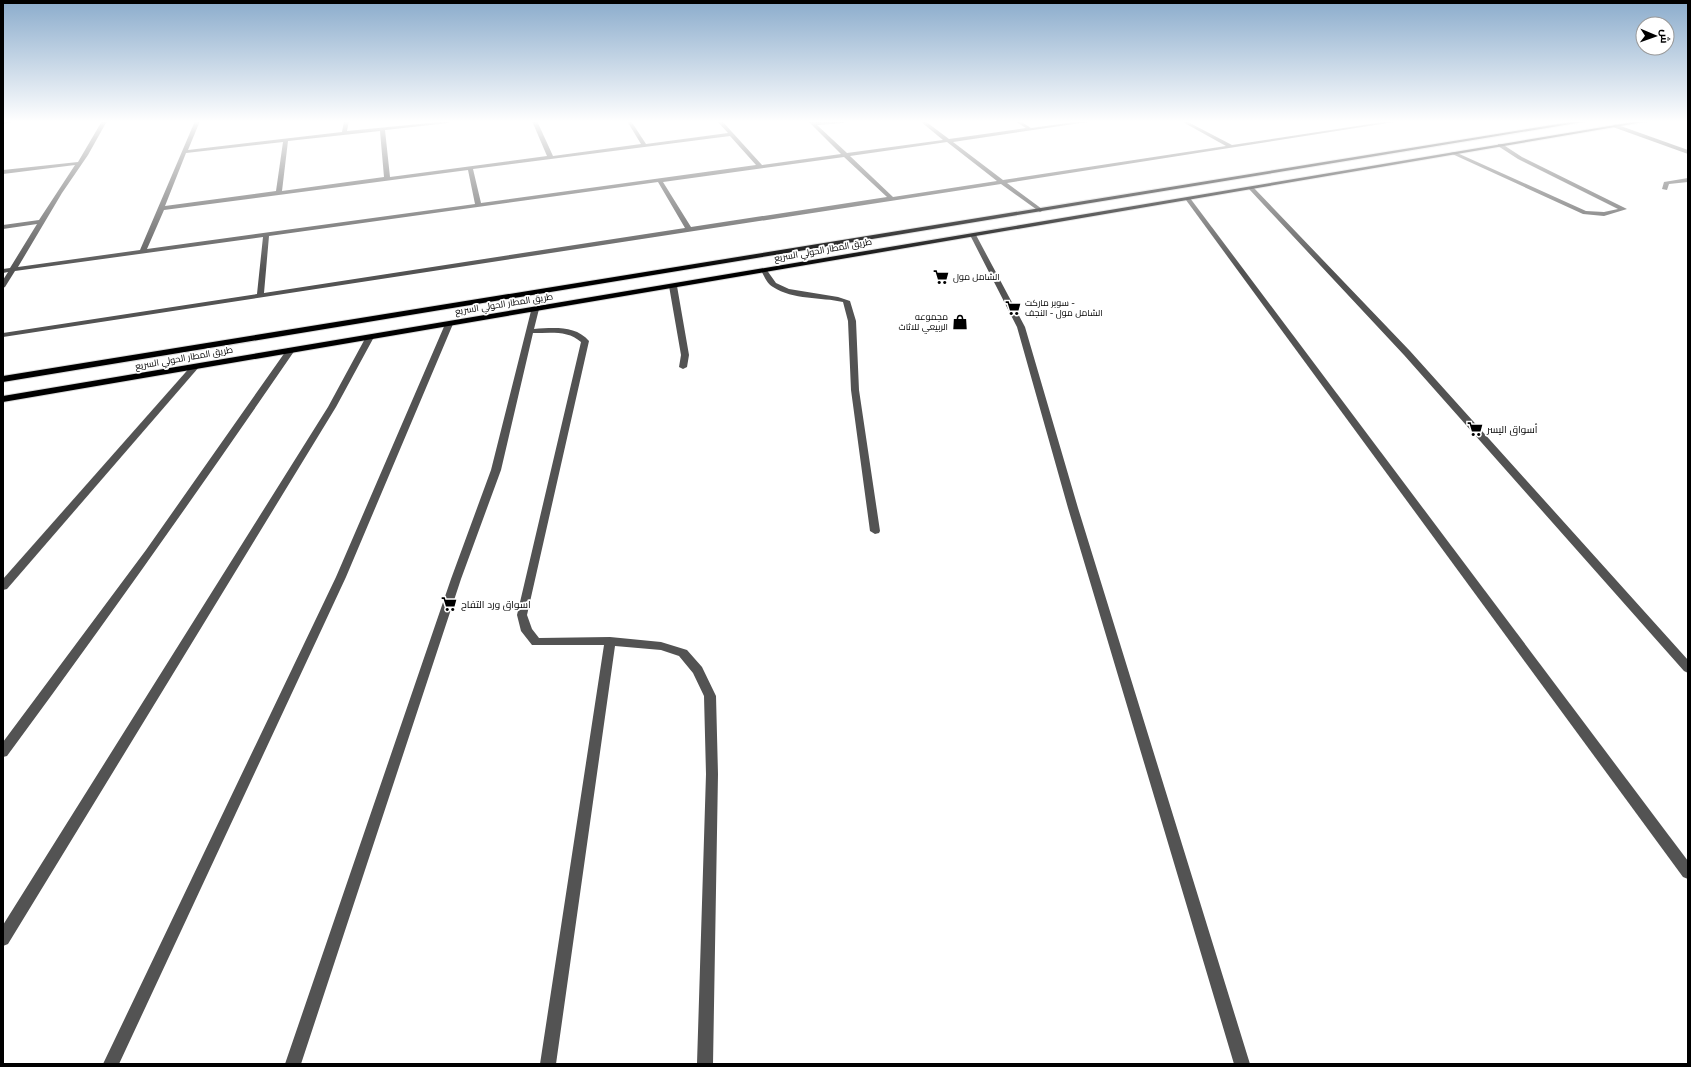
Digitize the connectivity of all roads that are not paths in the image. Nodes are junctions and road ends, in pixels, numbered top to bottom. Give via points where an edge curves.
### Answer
1 (13, 171) edge
2 (75, 171) edge
3 (177, 171) edge
4 (282, 171) edge
5 (386, 171) edge
6 (449, 171) edge
7 (471, 171) edge
8 (725, 171) edge
9 (863, 171) edge
10 (989, 171) edge
11 (1069, 171) edge
12 (1280, 171) edge
13 (1350, 171) edge
14 (1492, 171) edge
15 (1546, 171) edge
16 (3, 172) edge
17 (387, 179) junction
18 (659, 180) junction
19 (1688, 180) edge
20 (1002, 181) junction
21 (1251, 188) junction
22 (1665, 188) dead end
23 (279, 192) junction
24 (891, 198) junction
25 (1188, 198) junction
26 (478, 205) junction
27 (162, 208) junction
28 (1040, 210) junction
29 (41, 222) junction
30 (3, 227) edge
31 (689, 230) junction
32 (266, 234) junction
33 (972, 235) junction
34 (143, 252) junction
35 (684, 267) junction
36 (14, 269) junction
37 (764, 270) junction
38 (3, 271) edge
39 (608, 280) junction
40 (692, 283) junction
41 (3, 286) edge
42 (673, 286) junction
43 (260, 295) junction
44 (613, 297) junction
45 (535, 309) junction
46 (450, 324) junction
47 (530, 331) junction
48 (3, 335) edge
49 (370, 337) junction
50 (291, 350) junction
51 (195, 366) junction
52 (683, 367) dead end
53 (3, 379) edge
54 (3, 399) edge
55 (875, 531) dead end
56 (3, 586) edge
57 (610, 641) junction
58 (1688, 668) edge
59 (3, 752) edge
60 (1688, 872) edge
61 (3, 939) edge
62 (111, 1064) edge
63 (293, 1064) edge
64 (548, 1064) edge
65 (705, 1064) edge
66 (1242, 1064) edge

1 - 16 street
2 - 29 street
3 - 27 street
4 - 23 street
5 - 17 street
6 - 17 street
7 - 26 street
8 - 18 street
9 - 24 street
10 - 20 street
11 - 20 street
12 - 28 highway, طريق المطار الحولي السريع
13 - 21 highway, طريق المطار الحولي السريع
14 - 15 street via 1585,213 1604,214 1624,209
17 - 23 street
18 - 26 street
18 - 31 street
19 - 22 street via 1666,183
20 - 24 street
20 - 28 street
21 - 25 highway, طريق المطار الحولي السريع
21 - 58 street via 1407,353
23 - 27 street
24 - 31 street
25 - 33 highway, طريق المطار الحولي السريع
25 - 60 street
26 - 32 street
27 - 34 street
28 - 35 highway, طريق المطار الحولي السريع
29 - 30 street
29 - 36 street
31 - 43 street
32 - 34 street
32 - 43 street
33 - 37 highway, طريق المطار الحولي السريع
33 - 66 street via 1021,327
34 - 36 street
35 - 39 highway, طريق المطار الحولي السريع
35 - 40 highway via 682,276
36 - 38 street
36 - 41 street
37 - 40 highway, طريق المطار الحولي السريع
37 - 55 street via 776,287 804,295 830,296 846,300 852,321 855,390
39 - 44 highway via 616,288
39 - 53 highway, طريق المطار الحولي السريع
40 - 42 highway, طريق المطار الحولي السريع
42 - 44 highway, طريق المطار الحولي السريع
42 - 52 street via 685,355
43 - 48 street
44 - 45 highway, طريق المطار الحولي السريع
45 - 46 highway, طريق المطار الحولي السريع
45 - 47 street
46 - 49 highway, طريق المطار الحولي السريع
46 - 62 street via 341,577
47 - 57 street via 570,331 580,335 585,341 522,615 527,631 536,642
47 - 63 street via 496,470 456,579
49 - 50 highway, طريق المطار الحولي السريع
49 - 61 street via 332,407
50 - 51 highway, طريق المطار الحولي السريع
50 - 59 street via 72,660
51 - 54 highway, طريق المطار الحولي السريع
51 - 56 street
57 - 64 street
57 - 65 street via 661,646 682,653 698,670 710,696 712,774

